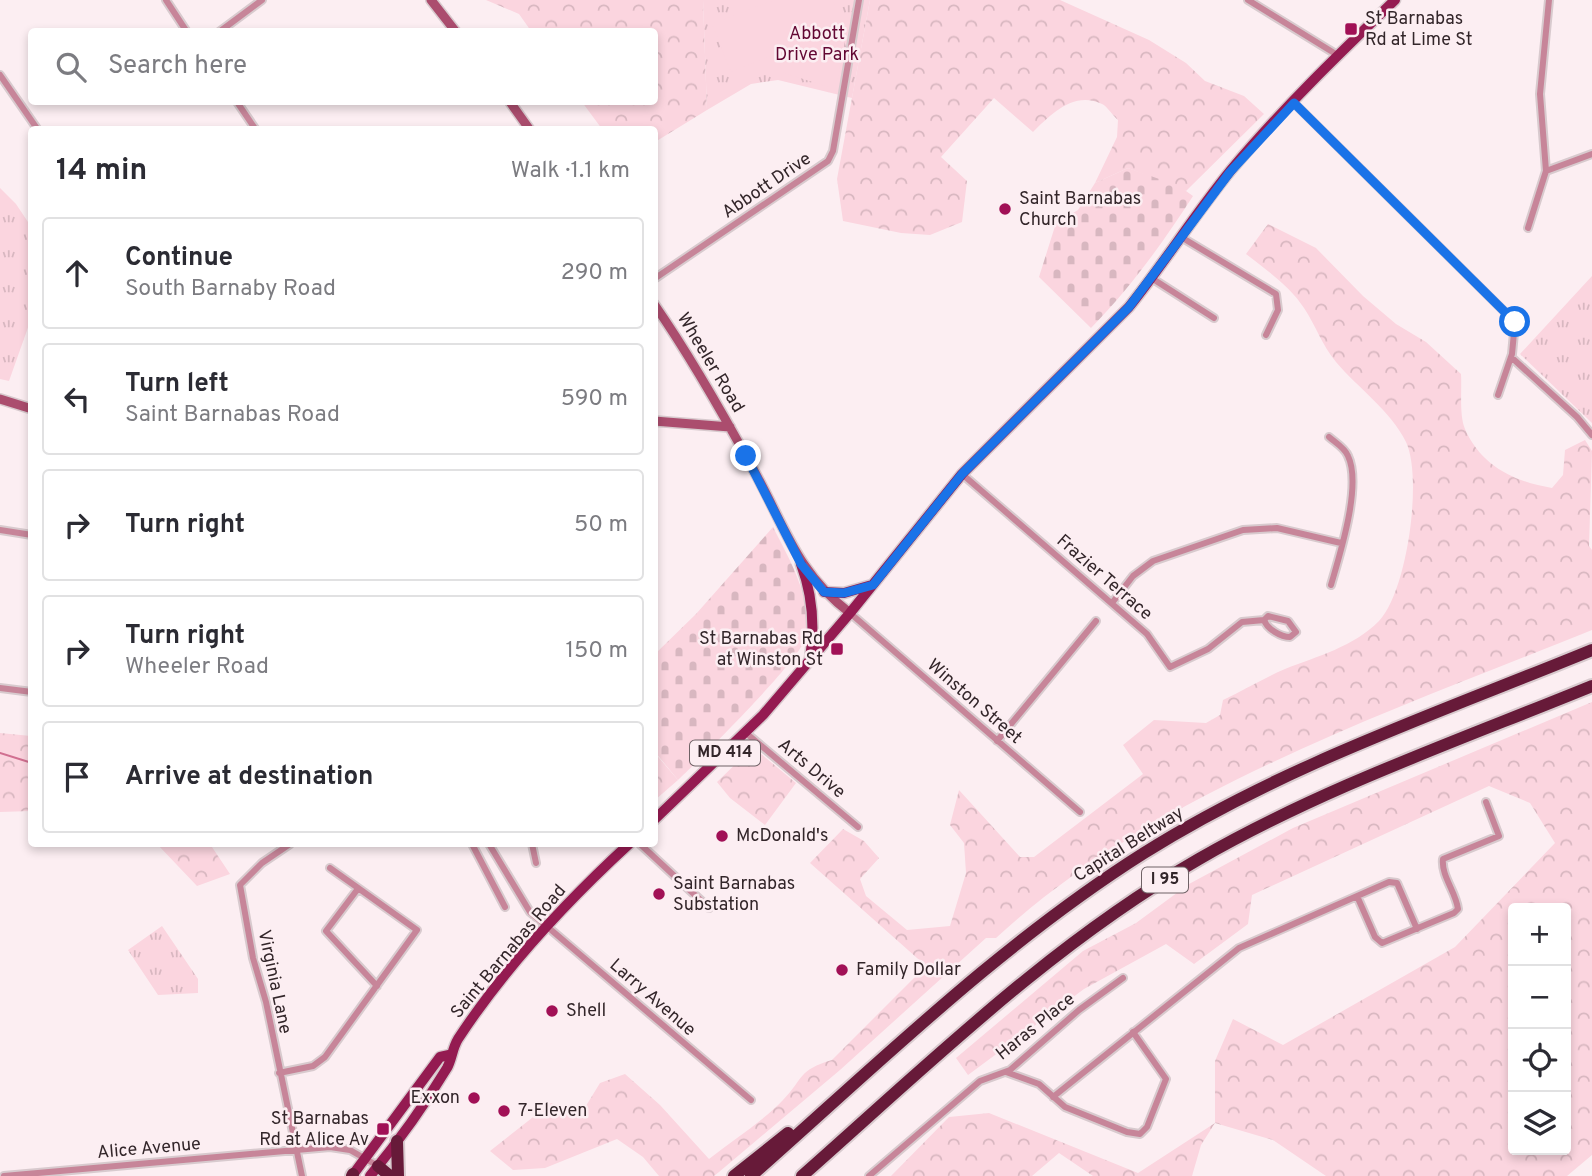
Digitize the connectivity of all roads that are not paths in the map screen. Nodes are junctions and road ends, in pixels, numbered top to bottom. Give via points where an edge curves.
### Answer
1 (166, 0) edge
2 (262, 0) edge
3 (431, 0) edge
4 (859, 0) edge
5 (1248, 0) edge
6 (1395, 0) edge
7 (1549, 0) edge
8 (184, 28) edge
9 (224, 28) edge
10 (453, 28) edge
11 (1339, 56) junction
12 (0, 75) edge
13 (1294, 103) junction
14 (239, 105) edge
15 (512, 105) edge
16 (35, 126) edge
17 (254, 126) edge
18 (527, 126) edge
19 (1592, 154) edge
20 (1546, 171) junction
21 (1528, 229) dead end
22 (1181, 237) junction
23 (658, 276) edge
24 (1153, 279) junction
25 (658, 310) edge
26 (1214, 318) dead end
27 (1266, 335) dead end
28 (1511, 357) junction
29 (1498, 395) dead end
30 (0, 399) edge
31 (28, 408) edge
32 (658, 421) edge
33 (730, 427) junction
34 (1592, 435) edge
35 (1329, 437) dead end
36 (962, 474) junction
37 (0, 530) edge
38 (28, 534) edge
39 (1341, 543) junction
40 (801, 564) junction
41 (873, 585) junction
42 (1331, 585) dead end
43 (824, 592) junction
44 (1112, 603) junction
45 (850, 613) junction
46 (1264, 620) junction
47 (1096, 621) dead end
48 (1592, 650) edge
49 (810, 661) junction
50 (1592, 686) edge
51 (0, 688) edge
52 (28, 692) edge
53 (746, 733) junction
54 (997, 741) junction
55 (1486, 802) dead end
56 (1080, 812) dead end
57 (658, 816) edge
58 (858, 827) dead end
59 (286, 847) edge
60 (474, 847) edge
61 (491, 847) edge
62 (533, 847) edge
63 (626, 847) edge
64 (643, 847) edge
65 (536, 863) dead end
66 (330, 868) dead end
67 (357, 890) junction
68 (1357, 895) junction
69 (505, 907) dead end
70 (709, 908) dead end
71 (547, 925) junction
72 (1418, 929) junction
73 (1123, 978) dead end
74 (377, 986) junction
75 (924, 1023) junction
76 (1133, 1032) junction
77 (449, 1055) junction
78 (279, 1073) junction
79 (1006, 1073) junction
80 (1053, 1097) junction
81 (751, 1100) dead end
82 (397, 1141) junction
83 (295, 1150) junction
84 (371, 1167) edge
85 (352, 1175) edge
86 (4, 1176) edge
87 (302, 1176) edge
88 (390, 1176) edge
89 (398, 1176) edge
90 (734, 1176) edge
91 (751, 1176) edge
92 (802, 1176) edge
93 (869, 1176) edge

1 - 8 street
2 - 9 street
3 - 10 main road
4 - 23 street, Abbott Drive via 828,161
5 - 11 street
6 - 11 main road, MD 414
7 - 20 street via 1540,94
11 - 13 main road, MD 414
12 - 16 street
13 - 22 main road, MD 414 via 1230,172
13 - 28 street via 1513,319 1516,332
14 - 17 street
15 - 18 main road
19 - 20 street
20 - 21 street
22 - 24 main road, MD 414
22 - 27 street via 1276,293 1278,310
24 - 26 street
24 - 36 main road, MD 414
25 - 33 main road, Wheeler Road
28 - 29 street
28 - 34 street
30 - 31 main road
32 - 33 main road
33 - 40 main road, Wheeler Road
35 - 39 street via 1347,453 1353,476
36 - 41 main road, MD 414
36 - 44 street, Frazier Terrace
37 - 38 street
39 - 42 street
39 - 44 street via 1277,528 1243,530 1153,561 1132,576
40 - 43 main road, Wheeler Road
40 - 49 main road via 814,630
41 - 43 main road via 844,593
41 - 45 main road, MD 414
43 - 45 main road, Wheeler Road
44 - 46 street, Frazier Terrace via 1147,635 1170,667 1208,649 1242,622
45 - 49 main road, MD 414
45 - 54 street, Winston Street
46 - 46 street via 1284,637 1296,632 1288,621
47 - 54 street
48 - 75 highway, Capital Beltway / I 95 via 1315,764 1185,829 1039,926
49 - 53 main road, MD 414
50 - 92 highway, I 95 via 1293,811 1159,883 1022,982
51 - 52 street
53 - 57 main road, MD 414
53 - 58 street, Arts Drive
54 - 56 street, Winston Street
55 - 72 street via 1500,836 1445,856 1442,864 1458,909
59 - 78 street, Virginia Lane via 240,885
60 - 69 street
61 - 71 street, Larry Avenue via 517,895
62 - 65 street
63 - 71 main road, Saint Barnabas Road
64 - 70 street
66 - 67 street
67 - 74 street via 326,931
67 - 74 street via 417,930
68 - 72 street via 1397,883
68 - 72 street via 1377,941 1388,942
68 - 76 street via 1239,948
71 - 77 main road, Saint Barnabas Road
71 - 81 street, Larry Avenue
73 - 79 street, Haras Place
74 - 78 street via 325,1057 313,1066
75 - 90 highway
75 - 91 highway, Capital Beltway / I 95
76 - 80 street
76 - 80 street via 1166,1079 1144,1131 1127,1132 1065,1107
77 - 82 main road, Saint Barnabas Road via 450,1063
77 - 84 main road, Saint Barnabas Road via 440,1057
78 - 83 street, Virginia Lane
79 - 80 street via 1032,1080
79 - 93 street, Haras Place via 980,1081
82 - 84 main road, Saint Barnabas Road
82 - 89 highway
83 - 84 street via 340,1147
83 - 86 street, Alice Avenue
83 - 87 street, Virginia Lane
84 - 85 main road, Saint Barnabas Road
84 - 88 highway

